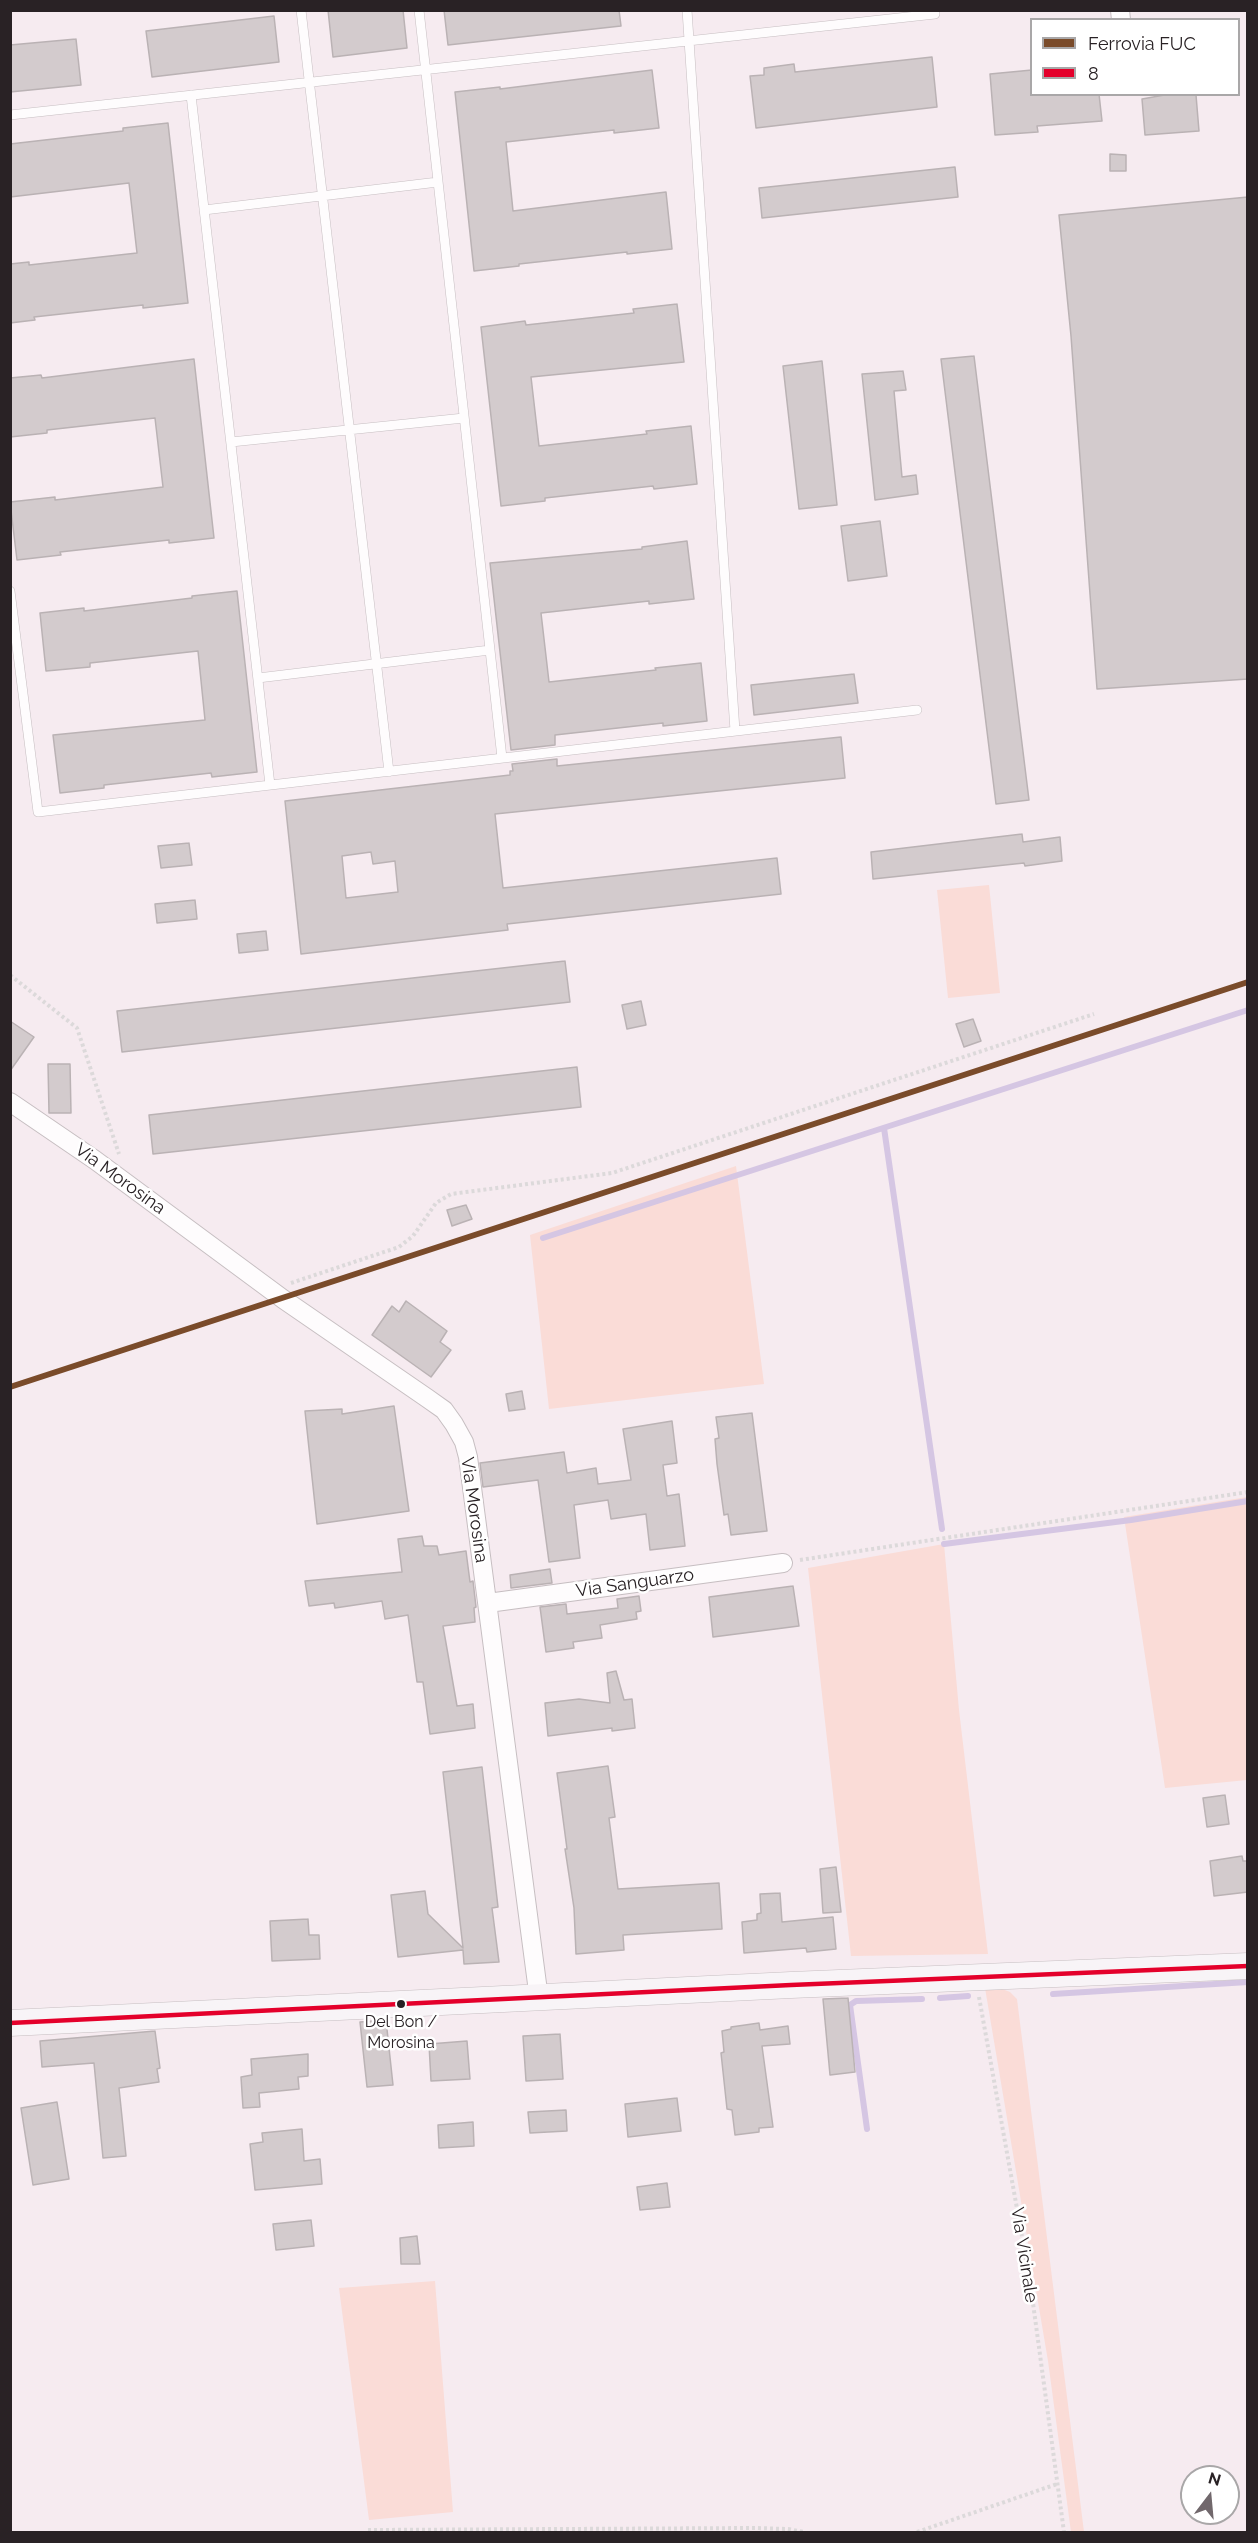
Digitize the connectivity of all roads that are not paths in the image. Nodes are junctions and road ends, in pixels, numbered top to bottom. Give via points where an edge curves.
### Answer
1 (301, 10) edge
2 (419, 10) edge
3 (687, 10) edge
4 (935, 14) dead end
5 (689, 41) junction
6 (425, 69) junction
7 (309, 82) junction
8 (191, 95) junction
9 (10, 115) edge
10 (438, 182) junction
11 (322, 196) junction
12 (204, 210) junction
13 (464, 418) junction
14 (349, 430) junction
15 (231, 441) junction
16 (10, 591) edge
17 (490, 650) junction
18 (376, 664) junction
19 (258, 678) junction
20 (917, 710) dead end
21 (735, 731) junction
22 (501, 758) junction
23 (389, 771) junction
24 (270, 785) junction
25 (10, 1102) edge
26 (783, 1563) road end
27 (488, 1604) junction
28 (1248, 1966) edge
29 (539, 1999) junction
30 (10, 2024) edge

1 - 7 lane
2 - 6 lane
3 - 5 lane
4 - 5 lane
5 - 6 lane
5 - 21 lane
6 - 7 lane
6 - 10 lane
7 - 8 lane
7 - 11 lane
8 - 9 lane
8 - 12 lane
10 - 11 lane
10 - 13 lane
11 - 12 lane
11 - 14 lane
12 - 15 lane
13 - 14 lane
13 - 17 lane
14 - 15 lane
14 - 18 lane
15 - 19 lane
16 - 24 lane via 38,812
17 - 18 lane
17 - 22 lane
18 - 19 lane
18 - 23 lane
19 - 24 lane
20 - 21 lane
21 - 22 lane
22 - 23 lane
23 - 24 lane
25 - 27 street, Via Morosina via 444,1410 464,1442 468,1457
26 - 27 street, Via Sanguarzo
27 - 29 street, Via Morosina
28 - 29 street
29 - 30 street

